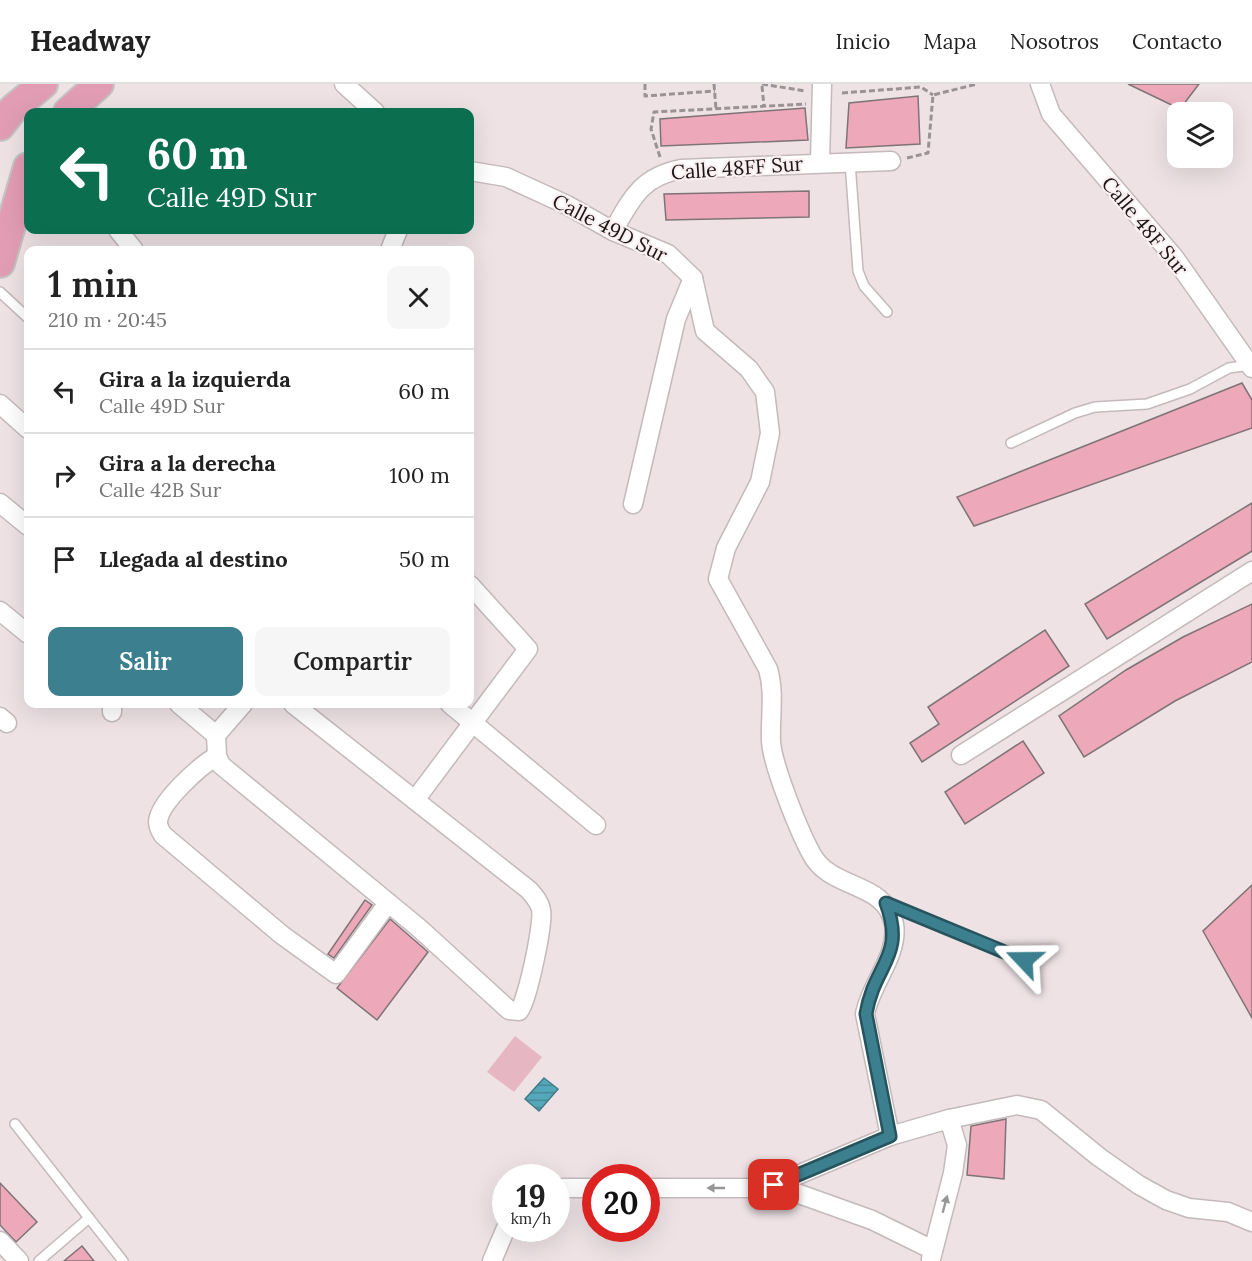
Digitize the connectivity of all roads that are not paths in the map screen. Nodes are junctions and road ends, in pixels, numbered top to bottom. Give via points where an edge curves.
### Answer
1 (99, 84) edge
2 (344, 84) edge
3 (822, 84) edge
4 (1040, 84) edge
5 (30, 88) edge
6 (72, 108) edge
7 (371, 108) edge
8 (0, 126) edge
9 (891, 161) road end
10 (820, 162) junction
11 (850, 162) junction
12 (474, 172) edge
13 (24, 195) edge
14 (19, 229) edge
15 (613, 231) junction
16 (121, 234) edge
17 (131, 246) edge
18 (0, 264) edge
19 (693, 278) junction
20 (0, 292) edge
21 (887, 312) dead end
22 (24, 314) edge
23 (1251, 367) edge
24 (0, 404) edge
25 (24, 425) edge
26 (1011, 443) dead end
27 (0, 503) edge
28 (633, 504) dead end
29 (24, 523) edge
30 (1252, 571) edge
31 (1252, 585) edge
32 (474, 589) edge
33 (1192, 608) junction
34 (0, 611) edge
35 (24, 631) edge
36 (184, 708) edge
37 (240, 708) edge
38 (298, 708) edge
39 (454, 708) edge
40 (471, 723) junction
41 (216, 735) junction
42 (961, 755) dead end
43 (217, 756) junction
44 (415, 800) junction
45 (596, 825) dead end
46 (387, 903) junction
47 (886, 903) junction
48 (1024, 960) dead end
49 (949, 1119) junction
50 (15, 1124) dead end
51 (890, 1136) junction
52 (774, 1185) junction
53 (660, 1188) edge
54 (89, 1218) junction
55 (1252, 1222) edge
56 (0, 1241) edge
57 (500, 1242) edge
58 (932, 1256) edge
59 (20, 1261) edge
60 (39, 1261) edge
61 (123, 1261) edge
62 (492, 1261) edge

1 - 6 main road
2 - 7 street
3 - 10 street
4 - 23 street, Calle 48F Sur via 1051,114 1174,258
5 - 8 main road
9 - 11 street, Calle 48FF Sur
10 - 11 street, Calle 48FF Sur
10 - 15 street, Calle 48FF Sur via 661,173 633,197
11 - 21 lane via 858,271 864,286
12 - 15 street, Calle 49D Sur via 506,177
13 - 14 main road
14 - 18 main road
15 - 19 street, Calle 49D Sur via 668,254
16 - 17 street
19 - 28 street via 676,319
19 - 47 street via 705,331 749,369 765,392 770,433 760,482 726,549 718,579 768,669 772,683 771,744 812,855 835,879 866,889
20 - 22 lane
23 - 26 lane via 1229,368 1190,389 1147,404 1085,410
24 - 25 street
27 - 29 street
30 - 33 street
31 - 33 street
32 - 40 street via 528,649
33 - 42 street
34 - 35 street
36 - 41 street
37 - 41 street
38 - 44 street
39 - 40 street
40 - 44 street
40 - 45 street
41 - 43 street
43 - 46 street via 221,765
43 - 46 street via 204,763 164,806 158,823 163,835 282,935 336,974
44 - 46 street via 530,890 538,902 542,912 524,1005 519,1011 509,1010
47 - 48 lane
47 - 51 street via 894,924 893,946 868,998 866,1014
49 - 51 street
49 - 55 street via 1017,1105 1041,1110 1099,1157 1166,1200 1190,1209 1228,1212
58 -> 49 street via 957,1145
50 - 54 lane
51 - 52 street
52 -> 53 street
52 - 58 street via 861,1215
54 - 60 lane
54 - 61 lane
56 - 59 street
57 - 62 street

